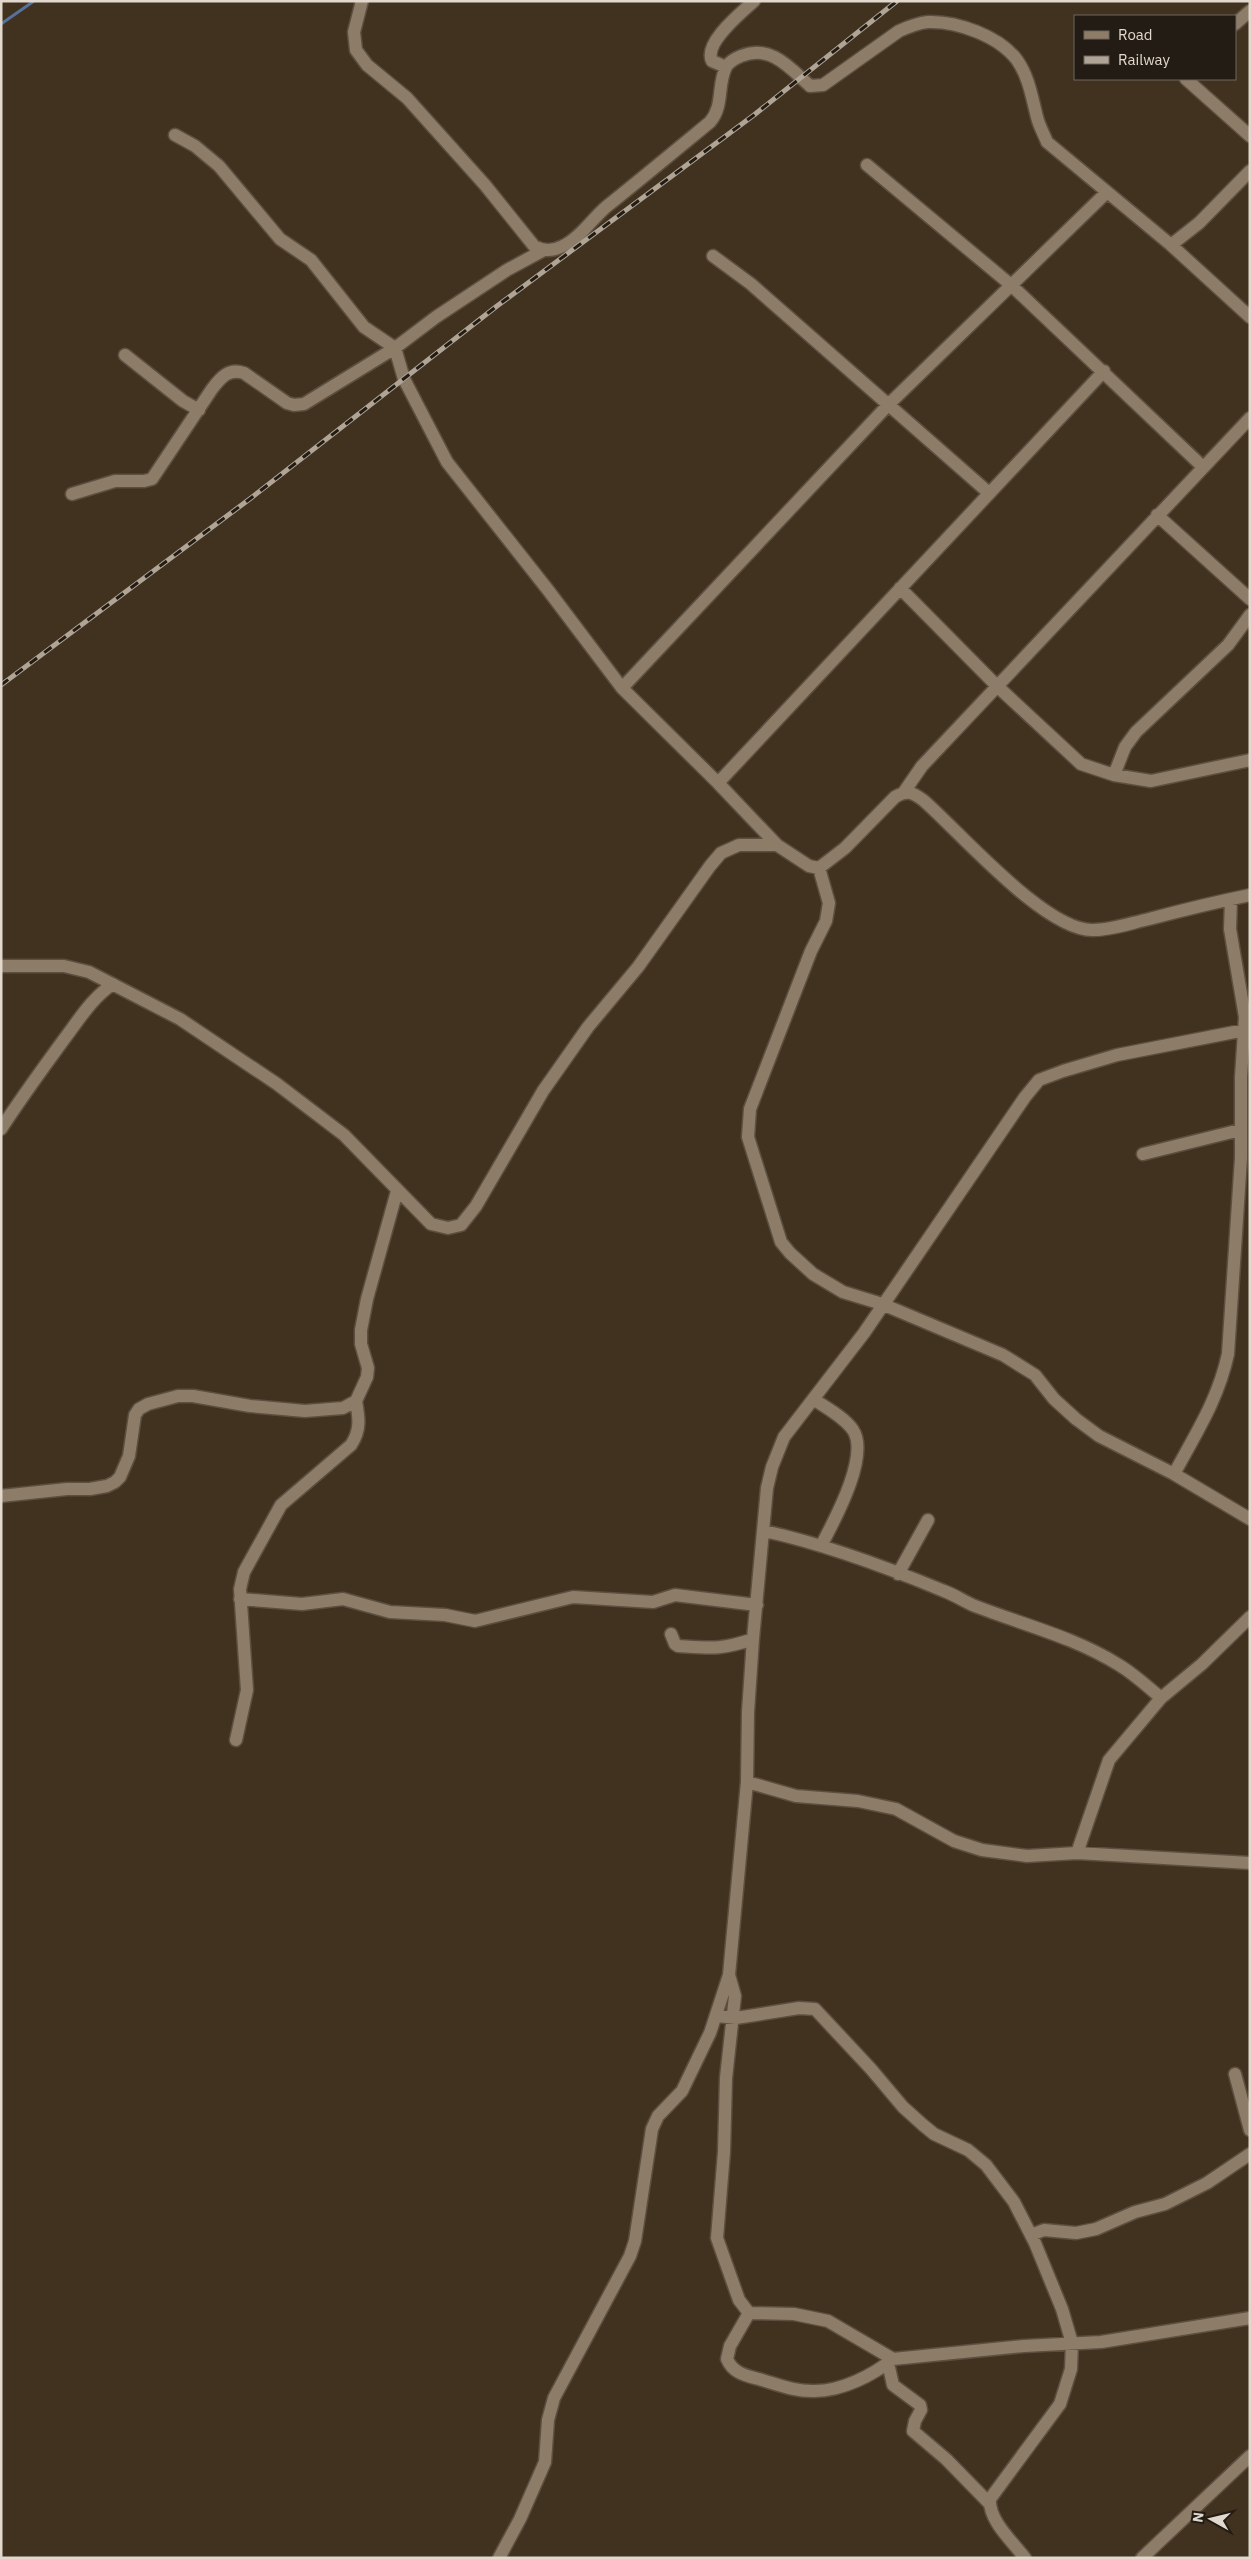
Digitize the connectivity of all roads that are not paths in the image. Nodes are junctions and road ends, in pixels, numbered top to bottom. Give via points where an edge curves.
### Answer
1 (362, 1) edge
2 (754, 1) edge
3 (1250, 11) edge
4 (1236, 23) edge
5 (726, 67) junction
6 (1188, 80) edge
7 (175, 135) dead end
8 (1250, 136) edge
9 (867, 165) dead end
10 (1250, 171) edge
11 (1106, 194) junction
12 (1171, 245) junction
13 (544, 250) junction
14 (713, 256) dead end
15 (1011, 285) junction
16 (1250, 318) edge
17 (395, 348) junction
18 (125, 355) dead end
19 (1104, 371) junction
20 (889, 404) junction
21 (199, 410) junction
22 (1250, 418) edge
23 (1203, 467) junction
24 (989, 493) junction
25 (72, 494) dead end
26 (1157, 515) junction
27 (900, 588) junction
28 (1250, 599) edge
29 (1250, 615) edge
30 (997, 686) junction
31 (622, 688) junction
32 (1250, 760) edge
33 (1114, 775) junction
34 (718, 783) junction
35 (904, 792) junction
36 (778, 845) junction
37 (819, 868) junction
38 (1250, 894) edge
39 (1231, 899) junction
40 (1, 966) edge
41 (114, 984) junction
42 (1247, 1030) edge
43 (1, 1130) edge
44 (1240, 1130) junction
45 (1143, 1154) dead end
46 (397, 1191) junction
47 (882, 1304) junction
48 (813, 1398) junction
49 (356, 1401) junction
50 (1174, 1474) junction
51 (1, 1496) edge
52 (1250, 1519) edge
53 (928, 1520) dead end
54 (764, 1531) junction
55 (821, 1546) junction
56 (898, 1574) junction
57 (240, 1599) junction
58 (757, 1605) junction
59 (1250, 1617) edge
60 (671, 1634) dead end
61 (753, 1639) junction
62 (1161, 1698) junction
63 (236, 1740) dead end
64 (747, 1782) junction
65 (1077, 1853) junction
66 (1250, 1863) edge
67 (729, 1975) junction
68 (716, 2016) junction
69 (731, 2018) junction
70 (1235, 2074) dead end
71 (1250, 2130) edge
72 (1250, 2154) edge
73 (1031, 2235) junction
74 (750, 2313) junction
75 (1250, 2318) edge
76 (1072, 2343) junction
77 (891, 2361) junction
78 (1250, 2456) edge
79 (990, 2504) junction
80 (499, 2558) edge
81 (1025, 2558) edge
82 (1142, 2558) edge

1 - 13 street via 354,32 356,50 367,65 407,98 485,185 534,246
2 - 5 street via 714,43 712,61
3 - 4 street
5 - 11 street via 743,55 771,55 781,59 810,86 816,87 823,86 908,27 936,23 985,35 1017,59 1047,142
5 - 13 street via 718,109 710,122 606,207 564,246
6 - 8 street
7 - 17 street via 195,146 219,166 280,239 311,260 364,327
9 - 15 street
10 - 12 street
11 - 12 street
11 - 15 street
12 - 16 street
13 - 17 street via 456,303
14 - 20 street via 751,284
15 - 19 street
15 - 20 street
17 - 21 street via 309,402 298,405 287,403 244,373 229,372 220,378
17 - 31 street via 404,379 447,462
18 - 21 street
19 - 23 street
19 - 24 street
20 - 24 street
20 - 31 street
21 - 25 street via 152,479 144,482 115,481
22 - 23 street
23 - 26 street
24 - 27 street
26 - 28 street
26 - 30 street
27 - 30 street
27 - 34 street
29 - 33 street via 1228,645 1136,732 1125,747
30 - 33 street via 1081,764
30 - 35 street via 922,766
31 - 34 street
32 - 33 street via 1151,781
34 - 36 street
35 - 37 street via 895,797 846,848
35 - 39 street via 913,792 923,800 1021,892 1058,919 1077,928 1093,930 1120,926
36 - 37 street via 809,866
36 - 46 street via 739,845 721,853 710,866 549,1083 476,1206 461,1225 448,1228 431,1224
37 - 47 street via 829,903 826,921 811,950 750,1109 748,1137 784,1247 835,1289
38 - 39 street
39 - 42 street via 1230,930
40 - 41 street via 64,966 89,972
41 - 43 street via 101,992 87,1008 30,1084
41 - 46 street via 180,1020 277,1084 344,1135
42 - 44 street
42 - 47 street via 1117,1055 1039,1080
44 - 45 street
44 - 50 street via 1228,1354 1222,1383
46 - 49 street via 365,1307 361,1344 368,1368
47 - 48 street via 864,1333
47 - 50 street via 1003,1355 1035,1375 1054,1399 1100,1436
48 - 54 street via 784,1437 772,1467
48 - 55 street via 852,1429 858,1446 852,1478
49 - 51 street via 343,1408 305,1411 193,1396 161,1400 139,1409 135,1415 129,1456 115,1482 90,1489
49 - 57 street via 359,1428 351,1445 288,1498 275,1513 244,1572
50 - 52 street
53 - 56 street
54 - 55 street
54 - 58 street
55 - 56 street
56 - 62 street via 946,1591 974,1606 1048,1630 1094,1651 1121,1666
57 - 58 street via 302,1604 343,1599 390,1612 475,1620 573,1597 653,1602 683,1596
57 - 63 street via 247,1690
58 - 61 street
59 - 62 street
60 - 61 street via 678,1646 706,1648 724,1648
61 - 64 street
62 - 65 street via 1109,1760
64 - 65 street via 796,1796 858,1801 896,1809 954,1841 982,1850 1027,1856
64 - 67 street
65 - 66 street
67 - 68 street
67 - 69 street via 735,1996
68 - 69 street
68 - 80 street via 682,2091 658,2116 652,2129 630,2256 554,2398 548,2420 545,2462
69 - 73 street via 799,2008 815,2009 923,2126 968,2150 986,2165 1014,2202
69 - 74 street via 717,2238 739,2300
70 - 71 street
72 - 73 street via 1165,2204 1135,2212 1096,2229 1076,2232 1044,2230
73 - 76 street via 1062,2309
74 - 77 street via 779,2313 828,2321
74 - 77 street via 730,2346 727,2359 742,2375 814,2392 840,2387
75 - 76 street via 1101,2342
76 - 77 street
76 - 79 street via 1071,2369 1060,2404 991,2497
77 - 79 street via 893,2385 920,2405 913,2431
78 - 82 street
79 - 81 street via 995,2518

